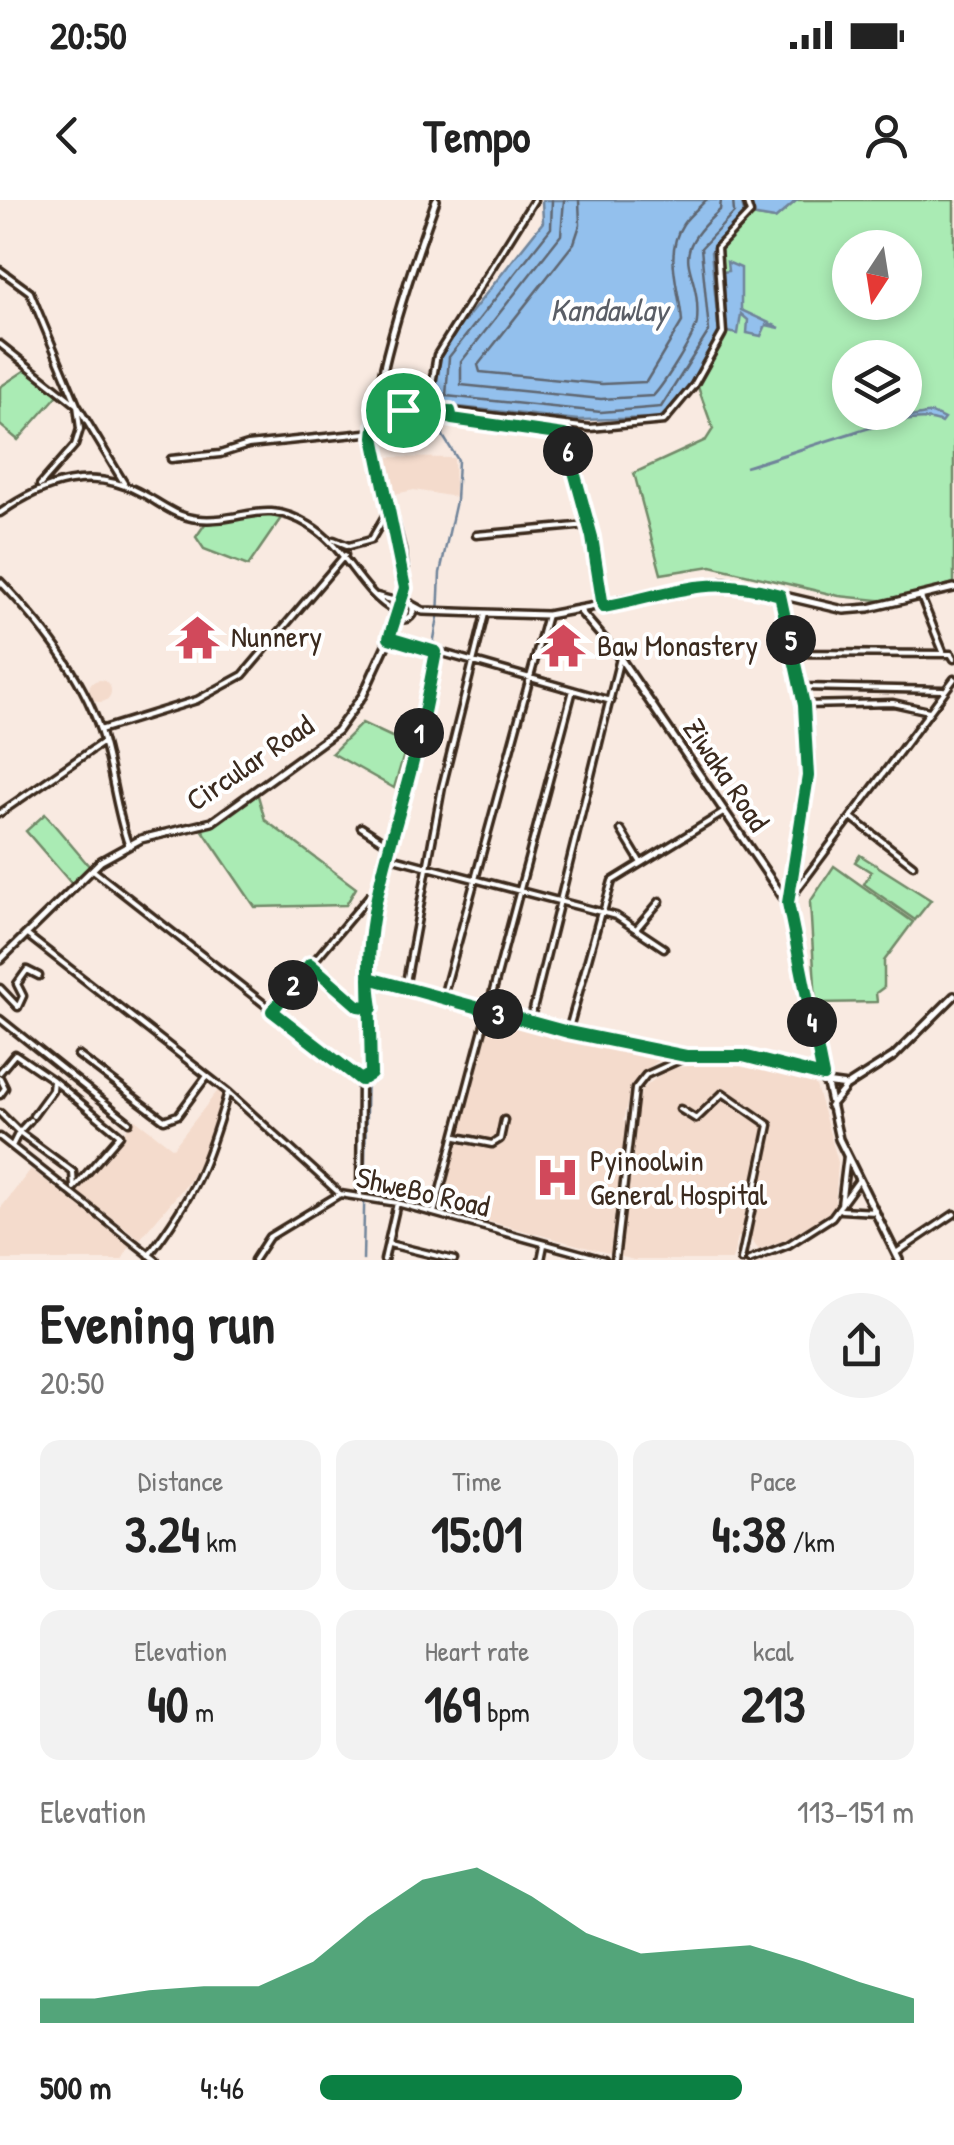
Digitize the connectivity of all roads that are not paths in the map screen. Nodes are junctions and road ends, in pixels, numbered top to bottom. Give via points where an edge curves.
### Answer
1 (436, 200) edge
2 (534, 200) edge
3 (746, 200) edge
4 (0, 270) edge
5 (0, 344) edge
6 (77, 405) junction
7 (428, 407) junction
8 (450, 411) junction
9 (376, 417) junction
10 (375, 432) junction
11 (171, 459) dead end
12 (128, 487) junction
13 (37, 488) junction
14 (390, 508) junction
15 (0, 513) edge
16 (588, 525) junction
17 (476, 535) dead end
18 (332, 539) junction
19 (345, 555) junction
20 (0, 580) edge
21 (405, 588) junction
22 (954, 588) edge
23 (780, 595) junction
24 (377, 596) junction
25 (921, 596) junction
26 (400, 602) junction
27 (412, 605) junction
28 (603, 607) junction
29 (424, 611) junction
30 (581, 612) junction
31 (395, 613) junction
32 (485, 614) junction
33 (547, 616) junction
34 (408, 617) junction
35 (593, 623) junction
36 (390, 635) junction
37 (433, 651) junction
38 (794, 653) junction
39 (944, 654) junction
40 (620, 658) junction
41 (954, 659) edge
42 (474, 663) junction
43 (954, 679) edge
44 (532, 680) junction
45 (801, 686) junction
46 (572, 690) junction
47 (943, 690) junction
48 (611, 701) junction
49 (804, 705) junction
50 (929, 711) junction
51 (100, 730) junction
52 (102, 742) junction
53 (0, 813) edge
54 (722, 813) junction
55 (851, 818) junction
56 (361, 827) dead end
57 (621, 830) dead end
58 (128, 844) junction
59 (389, 844) junction
60 (386, 856) junction
61 (641, 863) junction
62 (913, 865) dead end
63 (427, 868) junction
64 (92, 869) junction
65 (474, 880) junction
66 (520, 892) junction
67 (369, 896) dead end
68 (557, 901) junction
69 (660, 901) dead end
70 (788, 903) junction
71 (602, 912) junction
72 (637, 928) junction
73 (27, 936) junction
74 (664, 948) dead end
75 (0, 960) edge
76 (310, 964) junction
77 (38, 976) dead end
78 (369, 978) junction
79 (0, 988) edge
80 (405, 988) junction
81 (954, 996) edge
82 (442, 998) junction
83 (368, 1008) junction
84 (272, 1011) junction
85 (488, 1011) junction
86 (0, 1019) edge
87 (530, 1022) junction
88 (568, 1032) junction
89 (78, 1055) dead end
90 (686, 1056) junction
91 (0, 1075) edge
92 (207, 1076) junction
93 (364, 1078) junction
94 (52, 1080) junction
95 (824, 1080) junction
96 (847, 1086) junction
97 (228, 1092) junction
98 (0, 1095) edge
99 (830, 1106) junction
100 (680, 1109) dead end
101 (0, 1113) edge
102 (504, 1120) dead end
103 (130, 1122) dead end
104 (19, 1132) junction
105 (456, 1136) junction
106 (0, 1137) edge
107 (12, 1146) junction
108 (847, 1156) junction
109 (859, 1179) junction
110 (74, 1188) junction
111 (340, 1194) junction
112 (73, 1195) junction
113 (365, 1196) junction
114 (397, 1203) junction
115 (840, 1210) junction
116 (878, 1212) junction
117 (434, 1213) junction
118 (954, 1214) edge
119 (388, 1244) junction
120 (544, 1245) junction
121 (149, 1255) junction
122 (898, 1256) edge
123 (156, 1260) edge
124 (254, 1260) edge
125 (384, 1260) edge
126 (454, 1260) edge
127 (541, 1260) edge
128 (604, 1260) edge
129 (614, 1260) edge
130 (742, 1260) edge
131 (750, 1260) edge

1 - 9 street
2 - 7 street via 437,355
3 - 8 street via 750,213 717,248 723,334 664,421 601,428
4 - 6 street via 30,292
5 - 6 street
6 - 12 street
6 - 13 street via 75,446
7 - 8 street
7 - 9 street
8 - 16 street via 452,419 564,435
9 - 10 street
10 - 11 street
10 - 14 street
12 - 13 street via 78,480
12 - 18 street via 175,514 213,519 268,509
13 - 15 street
14 - 18 street via 371,540 349,546
14 - 21 street
16 - 17 street
16 - 28 street
18 - 19 street
19 - 24 street
19 - 51 street via 242,675 197,700
20 - 51 street via 61,656
21 - 26 street
21 - 27 street
22 - 25 street
23 - 25 street via 844,610
23 - 28 street via 704,582
23 - 38 street
24 - 26 street
24 - 31 street
25 - 39 street
26 - 27 street
26 - 31 street
27 - 29 street
27 - 34 street
28 - 30 street
28 - 35 street
29 - 32 street
29 - 34 street
30 - 33 street
30 - 35 street, Ziwaka Road
31 - 34 street
31 - 36 street
32 - 33 street
32 - 42 street
33 - 44 street
34 - 36 street
35 - 40 street, Ziwaka Road
36 - 37 street
36 - 58 street, Circular Road via 363,695 337,731 212,822
37 - 42 street
37 - 59 street
38 - 39 street
38 - 45 street
39 - 41 street
40 - 48 street
40 - 54 street, Ziwaka Road
42 - 44 street
42 - 63 street
43 - 47 street
44 - 46 street
44 - 65 street
45 - 47 street
45 - 49 street
46 - 48 street
46 - 66 street
47 - 50 street
48 - 68 street
49 - 50 street via 893,703
49 - 70 street via 807,793
50 - 55 street
51 - 52 street
52 - 53 street
52 - 58 street
54 - 61 street
54 - 70 street, Ziwaka Road
55 - 62 street
55 - 70 street
56 - 59 street
57 - 61 street
58 - 64 street, Circular Road
59 - 60 street
60 - 63 street
60 - 78 street via 372,915
61 - 71 street via 612,882
63 - 65 street
63 - 80 street
64 - 73 street, Circular Road
64 - 84 street
65 - 66 street
65 - 82 street
66 - 68 street
66 - 85 street
67 - 76 street
68 - 71 street
68 - 87 street
69 - 72 street
70 - 95 street, Ziwaka Road
71 - 72 street
71 - 88 street
72 - 74 street
73 - 75 street, Circular Road
73 - 92 street
76 - 83 street
76 - 84 street
77 - 79 street via 27,970 17,984 18,1007
78 - 80 street
78 - 83 street
80 - 82 street
81 - 96 street via 894,1056
82 - 85 street
83 - 93 street
84 - 93 street
85 - 87 street
85 - 105 street
86 - 103 street
87 - 88 street
88 - 90 street
89 - 92 street via 164,1120 178,1116
90 - 95 street via 743,1056
90 - 129 street via 646,1075 635,1089
91 - 94 street via 15,1054
91 - 98 street
92 - 97 street
93 - 113 street
94 - 104 street via 52,1090
94 - 110 street via 120,1135
95 - 96 street
95 - 99 street, Ziwaka Road
96 - 99 street
97 - 111 street
97 - 121 street via 191,1198
99 - 108 street, Ziwaka Road
100 - 130 street via 696,1119 722,1094 769,1125
101 - 104 street
102 - 105 street via 500,1140 492,1144
104 - 107 street
104 - 110 street via 73,1172
105 - 117 street
106 - 107 street
107 - 112 street
108 - 109 street, Ziwaka Road
108 - 115 street
109 - 115 street
109 - 116 street, Ziwaka Road
110 - 112 street
111 - 113 street, ShweBo Road
111 - 124 street, ShweBo Road via 269,1236
112 - 121 street
113 - 114 street, ShweBo Road
114 - 117 street, ShweBo Road
114 - 119 street
115 - 116 street
115 - 131 street via 788,1246
116 - 122 street, Ziwaka Road
117 - 120 street, ShweBo Road
118 - 122 street
119 - 125 street
119 - 126 street
120 - 127 street
120 - 128 street, ShweBo Road
121 - 123 street

